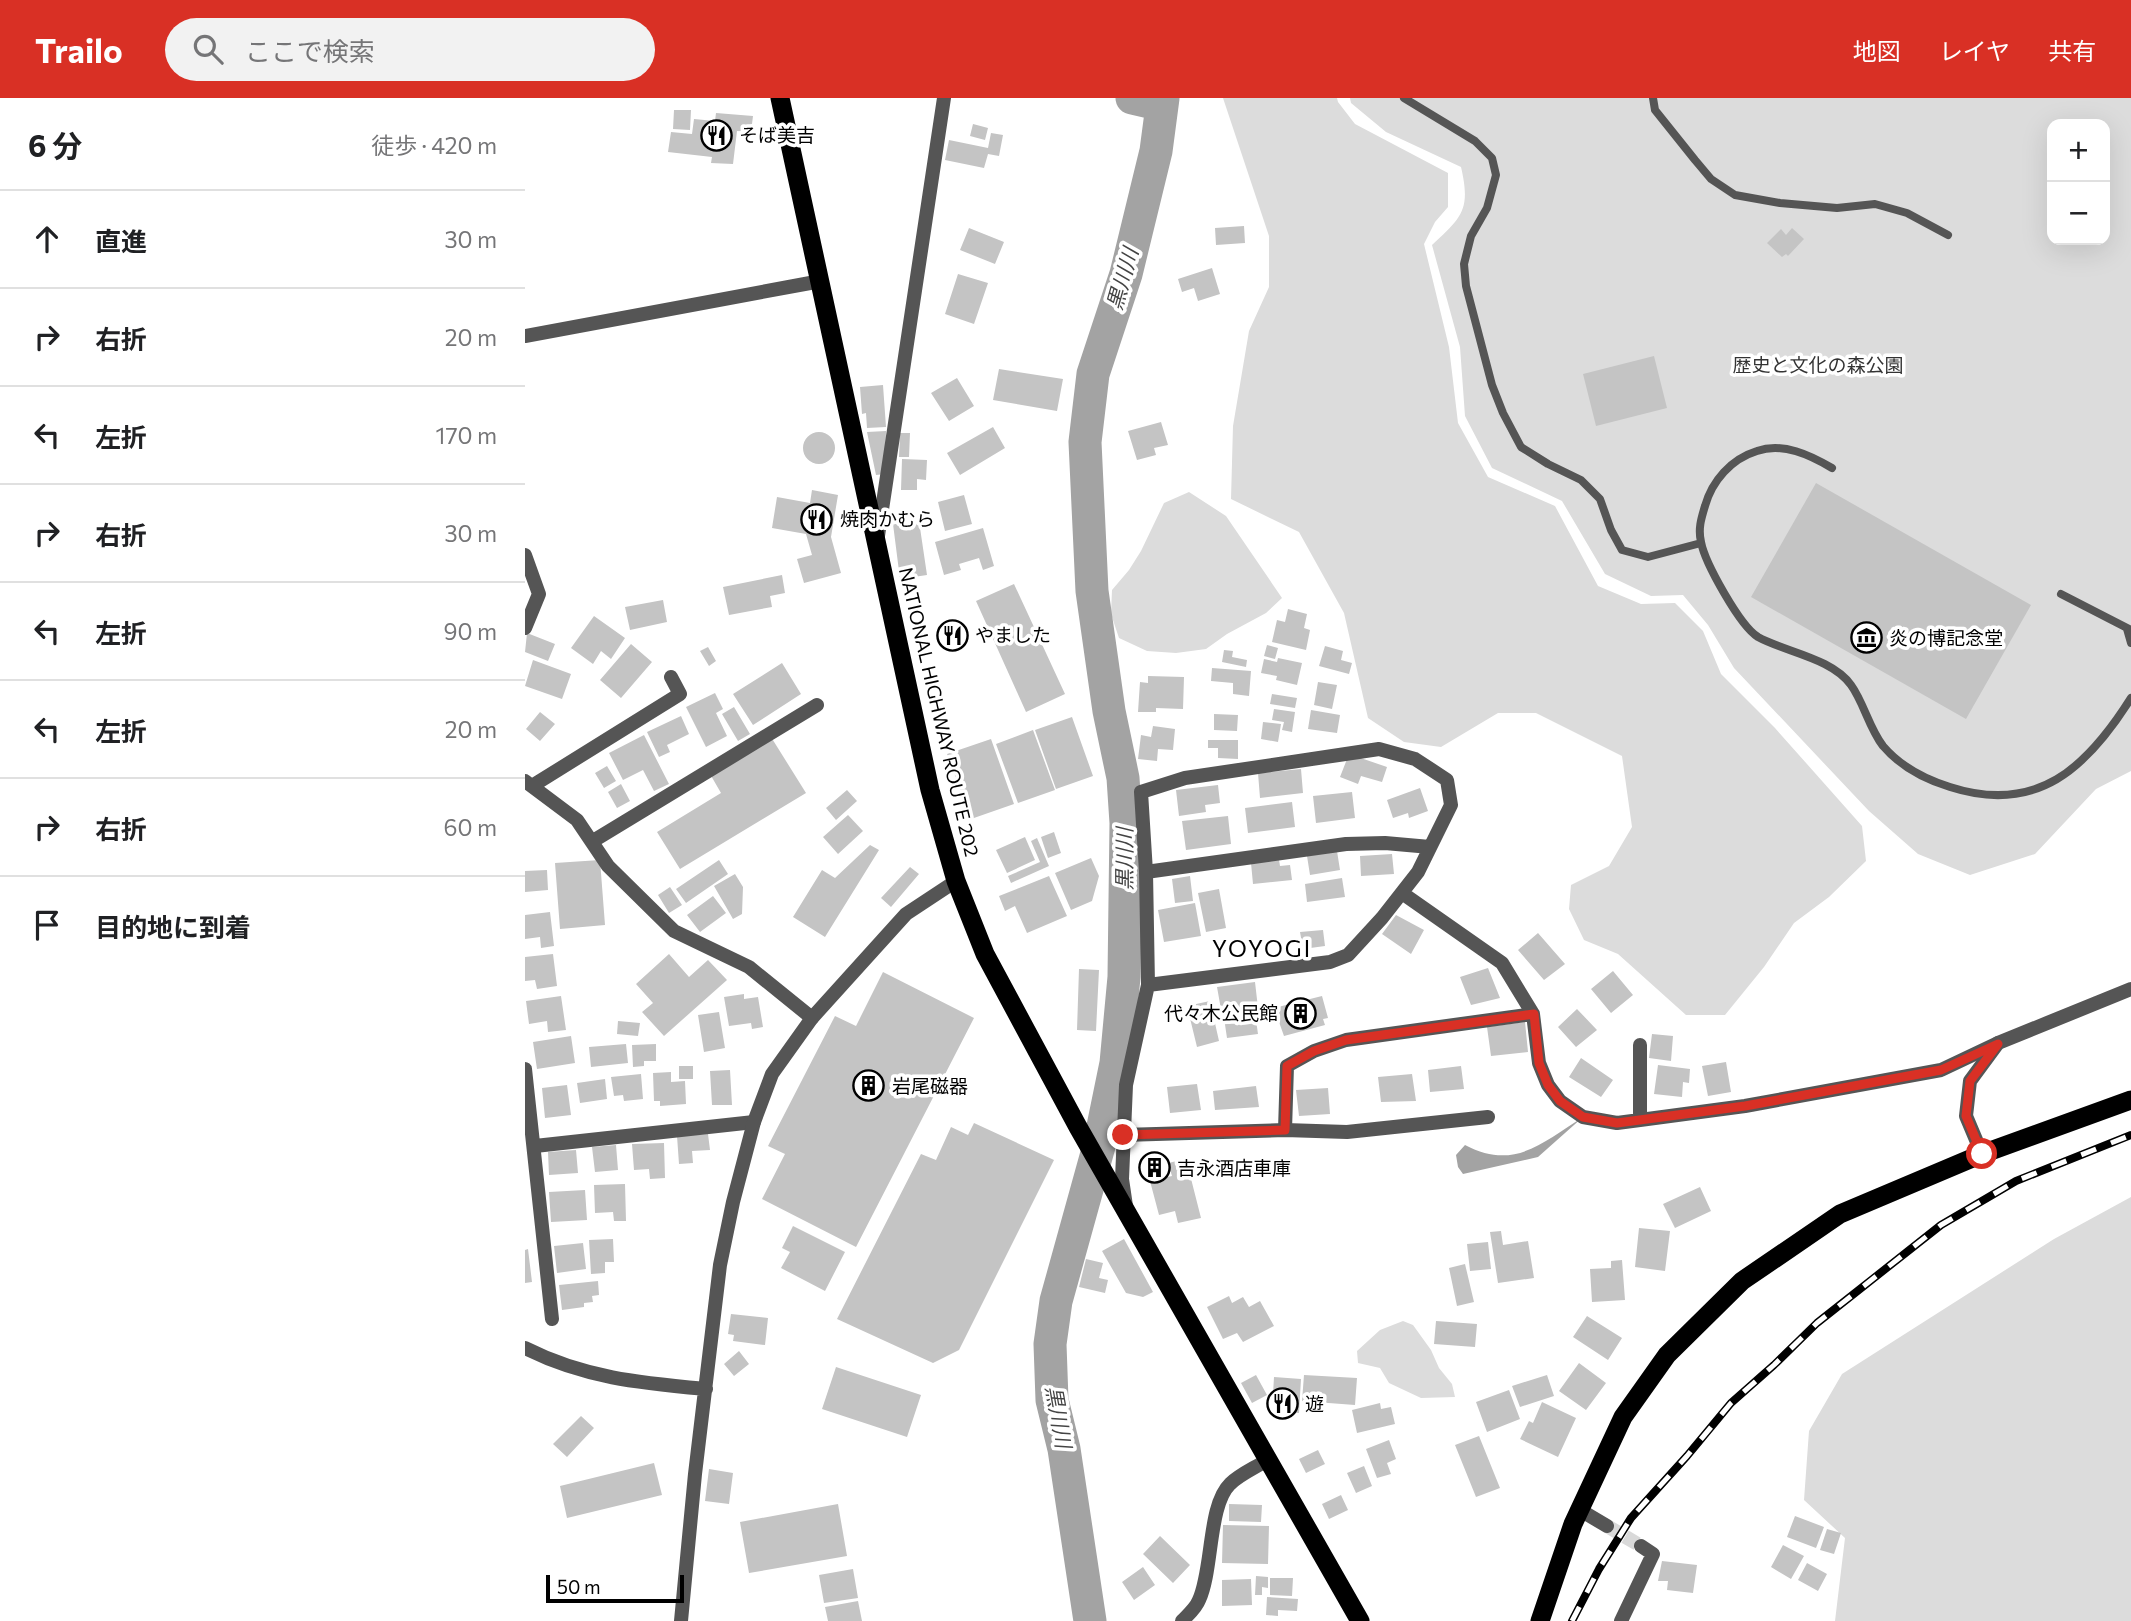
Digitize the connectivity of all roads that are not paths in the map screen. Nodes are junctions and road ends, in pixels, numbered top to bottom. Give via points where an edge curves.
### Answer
1 (780, 98) edge
2 (1404, 98) edge
3 (1653, 98) edge
4 (944, 100) edge
5 (1948, 235) dead end
6 (821, 281) junction
7 (525, 336) edge
8 (1832, 468) dead end
9 (877, 543) junction
10 (1701, 543) junction
11 (525, 555) edge
12 (2061, 594) dead end
13 (525, 628) edge
14 (2129, 630) edge
15 (2131, 643) edge
16 (671, 677) dead end
17 (2131, 698) edge
18 (817, 705) dead end
19 (528, 783) edge
20 (593, 841) junction
21 (1430, 848) junction
22 (1146, 872) junction
23 (956, 881) junction
24 (1402, 893) junction
25 (1148, 985) junction
26 (2131, 989) edge
27 (1534, 1014) junction
28 (813, 1018) junction
29 (1998, 1044) junction
30 (1640, 1045) dead end
31 (525, 1069) edge
32 (2131, 1100) edge
33 (1487, 1117) dead end
34 (1640, 1120) junction
35 (754, 1122) junction
36 (1285, 1130) junction
37 (1123, 1135) junction
38 (535, 1146) junction
39 (1982, 1154) junction
40 (1127, 1211) junction
41 (552, 1319) dead end
42 (525, 1348) edge
43 (706, 1389) junction
44 (1267, 1460) junction
45 (1580, 1510) junction
46 (1607, 1526) tunnel mouth
47 (1641, 1546) dead end
48 (681, 1621) edge
49 (1182, 1621) edge
50 (1360, 1621) edge
51 (1540, 1621) edge
52 (1621, 1621) edge

1 - 6 highway, NATIONAL HIGHWAY ROUTE 202
2 - 10 lane via 1475,141 1492,158 1496,175 1464,264 1492,385 1521,447 1581,480 1600,499 1622,550 1648,557
3 - 5 lane via 1655,110 1711,179 1735,195 1837,208 1875,204 1907,213
4 - 9 street
6 - 7 street
6 - 9 highway, NATIONAL HIGHWAY ROUTE 202
8 - 10 lane via 1799,451 1758,450 1739,460 1718,476 1707,497 1699,527
9 - 23 highway, NATIONAL HIGHWAY ROUTE 202 via 930,790
10 - 17 lane via 1711,570 1755,635 1820,660 1850,683 1882,744 1902,765 1929,780 1971,794 2005,795 2042,788 2077,765
11 - 13 street via 539,594
12 - 14 lane
14 - 15 lane
16 - 19 street via 680,694
18 - 20 street
19 - 20 street via 577,820
20 - 28 street via 608,866 674,931 749,967
21 - 22 street via 1346,844
21 - 22 street via 1451,805 1447,779 1415,759 1379,749 1185,778 1141,792
21 - 24 street
22 - 25 street
23 - 28 street via 905,914
23 - 40 highway, NATIONAL HIGHWAY ROUTE 202 via 985,954
24 - 25 street via 1348,955 1331,962
24 - 27 street via 1502,963
25 - 37 street via 1126,1085
26 - 29 street
27 - 34 street via 1539,1063 1560,1101 1583,1117 1617,1123
27 - 36 street via 1346,1040 1314,1051 1287,1066
28 - 35 street via 772,1074
29 - 34 street via 1941,1070
29 - 39 street via 1970,1081 1966,1116
30 - 34 street
31 - 38 street
32 - 39 highway
33 - 36 street via 1347,1132
35 - 38 street
35 - 43 street via 720,1265
36 - 37 street
37 - 40 street
38 - 41 street
39 - 45 highway via 1840,1214 1742,1281 1667,1355 1623,1417
40 - 44 highway, NATIONAL HIGHWAY ROUTE 202
42 - 43 street via 572,1368 626,1381
43 - 48 street
44 - 49 street via 1230,1484 1223,1494 1199,1601
44 - 50 highway, NATIONAL HIGHWAY ROUTE 202
45 - 46 street
45 - 51 highway
47 - 52 street via 1653,1554

